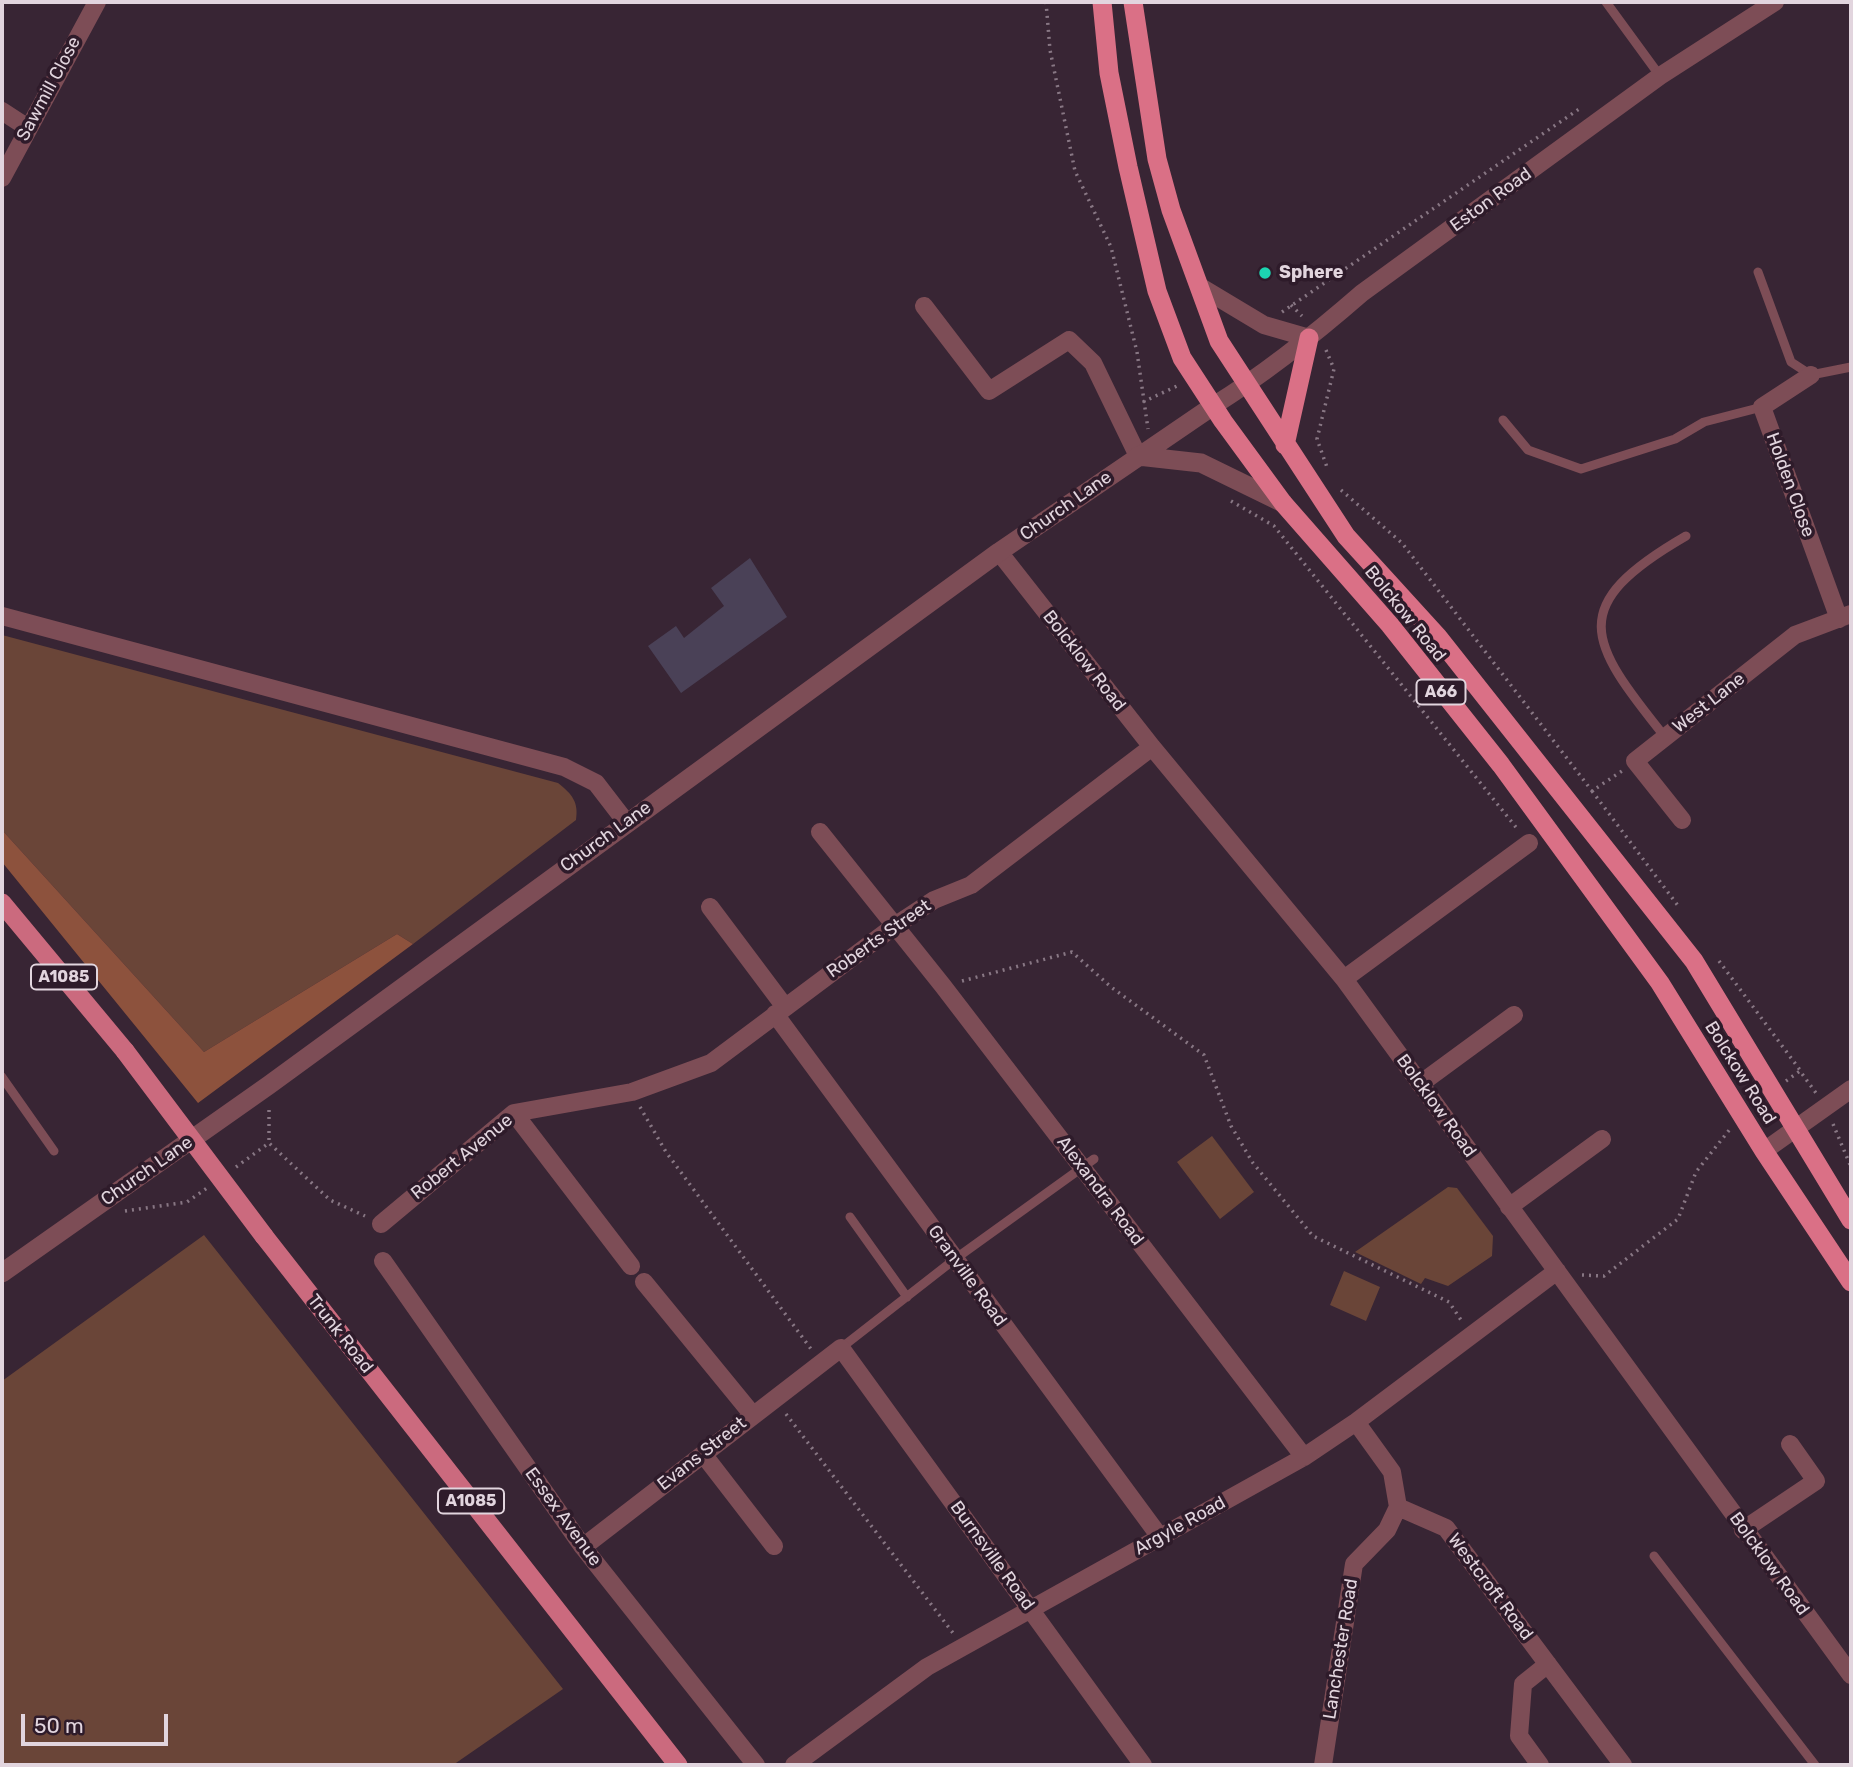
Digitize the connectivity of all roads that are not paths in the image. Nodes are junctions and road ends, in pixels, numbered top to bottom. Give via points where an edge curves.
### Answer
1 (97, 2) edge
2 (1101, 2) edge
3 (1133, 2) edge
4 (1606, 2) edge
5 (1775, 2) edge
6 (1660, 76) junction
7 (2, 111) edge
8 (28, 128) junction
9 (2, 178) edge
10 (1758, 272) dead end
11 (1199, 286) junction
12 (924, 306) dead end
13 (1314, 335) junction
14 (1851, 367) edge
15 (1811, 375) junction
16 (1247, 385) junction
17 (1213, 407) junction
18 (1762, 407) junction
19 (1503, 420) dead end
20 (1285, 445) junction
21 (1138, 456) junction
22 (1288, 508) junction
23 (1686, 536) dead end
24 (999, 552) junction
25 (2, 616) edge
26 (1845, 617) edge
27 (1665, 737) junction
28 (1152, 747) junction
29 (1682, 820) dead end
30 (625, 822) junction
31 (820, 832) dead end
32 (1529, 844) dead end
33 (2, 903) edge
34 (710, 907) dead end
35 (893, 927) junction
36 (1344, 979) junction
37 (780, 1011) junction
38 (1514, 1015) dead end
39 (711, 1063) joint
40 (2, 1077) edge
41 (1420, 1084) junction
42 (1851, 1089) edge
43 (514, 1113) junction
44 (1796, 1129) junction
45 (1602, 1139) dead end
46 (54, 1151) dead end
47 (1764, 1152) junction
48 (1088, 1163) junction
49 (1509, 1208) junction
50 (850, 1217) dead end
51 (1851, 1220) edge
52 (381, 1224) dead end
53 (955, 1259) junction
54 (383, 1261) dead end
55 (631, 1266) dead end
56 (1557, 1271) junction
57 (2, 1273) edge
58 (645, 1282) dead end
59 (1851, 1282) edge
60 (907, 1297) junction
61 (841, 1348) junction
62 (752, 1415) junction
63 (1356, 1422) junction
64 (1790, 1444) dead end
65 (703, 1454) junction
66 (1304, 1457) junction
67 (1398, 1507) junction
68 (1743, 1530) junction
69 (1160, 1537) junction
70 (774, 1546) dead end
71 (583, 1547) junction
72 (1654, 1556) dead end
73 (1029, 1607) junction
74 (1548, 1664) junction
75 (1851, 1675) edge
76 (678, 1765) edge
77 (756, 1765) edge
78 (794, 1765) edge
79 (1143, 1765) edge
80 (1322, 1765) edge
81 (1540, 1765) edge
82 (1623, 1765) edge
83 (1815, 1765) edge

1 - 8 street, Sawmill Close
2 - 17 highway, Bolckow Road / A66 via 1109,73 1157,292 1182,358
3 - 11 highway, A66 via 1157,159
4 - 6 lane
5 - 6 street, Eston Road
6 - 13 street, Eston Road via 1362,293
7 - 8 street
8 - 9 street, Sawmill Close
10 - 15 lane via 1791,362
11 - 13 street via 1264,325
11 - 16 highway, A66 via 1219,341
12 - 21 street via 989,391 1069,340 1093,363
13 - 16 street, Eston Road
13 - 20 highway
14 - 15 lane
15 - 18 street
16 - 17 street, Eston Road
16 - 20 highway, A66
17 - 21 street, Church Lane
17 - 22 highway, Bolckow Road / A66
18 - 19 lane via 1704,422 1675,439 1581,468 1528,450
18 - 26 street, Holden Close
20 - 44 highway, Bolckow Road / A66 via 1346,536 1438,637 1694,961
21 - 22 street via 1201,463
21 - 24 street, Church Lane
22 - 47 highway, Bolckow Road / A66 via 1390,625 1501,765 1660,983
23 - 27 lane via 1645,559 1611,594 1600,617 1601,640 1626,688
24 - 28 street, Bolcklow Road
24 - 30 street, Church Lane
25 - 30 street via 564,767 596,783
26 - 27 street, West Lane via 1795,635
27 - 29 street, West Lane via 1635,761
28 - 35 street, Roberts Street via 971,885 934,900
28 - 36 street, Bolcklow Road
30 - 57 street, Church Lane
31 - 35 street, Alexandra Road
32 - 36 street
33 - 76 main road, Trunk Road / A1085, bridge via 125,1051
34 - 37 street, Granville Road
35 - 37 street, Roberts Street
35 - 48 street, Alexandra Road
36 - 41 street, Bolcklow Road
37 - 39 street, Roberts Street
37 - 53 street, Granville Road
38 - 41 street
39 - 43 street, Robert Avenue via 632,1092
40 - 46 lane
41 - 49 street, Bolcklow Road
42 - 44 street
43 - 52 street, Robert Avenue
43 - 55 street
44 - 47 street
44 - 51 highway, Bolckow Road / A66
45 - 49 street
47 - 59 highway, Bolckow Road / A66
48 - 53 lane
48 - 66 street, Alexandra Road
49 - 56 street, Bolcklow Road
50 - 60 lane
53 - 60 lane
53 - 69 street, Granville Road
54 - 71 street, Essex Avenue
56 - 63 street, Argyle Road
56 - 68 street, Bolcklow Road
58 - 62 street
60 - 61 lane
61 - 62 street, Evans Street
61 - 73 street, Burnsville Road
62 - 65 street, Evans Street
63 - 66 street, Argyle Road
63 - 67 street via 1392,1472
64 - 68 street via 1816,1482
65 - 70 street
65 - 71 street, Evans Street
66 - 69 street, Argyle Road
67 - 74 street, Westcroft Road via 1446,1528
67 - 80 street, Lanchester Road via 1387,1530 1354,1564
68 - 75 street, Bolcklow Road
69 - 73 street, Argyle Road
71 - 77 street, Essex Avenue
72 - 83 lane
73 - 78 street, Argyle Road via 927,1667
73 - 79 street, Burnsville Road
74 - 81 street via 1523,1684 1519,1735
74 - 82 street, Westcroft Road

